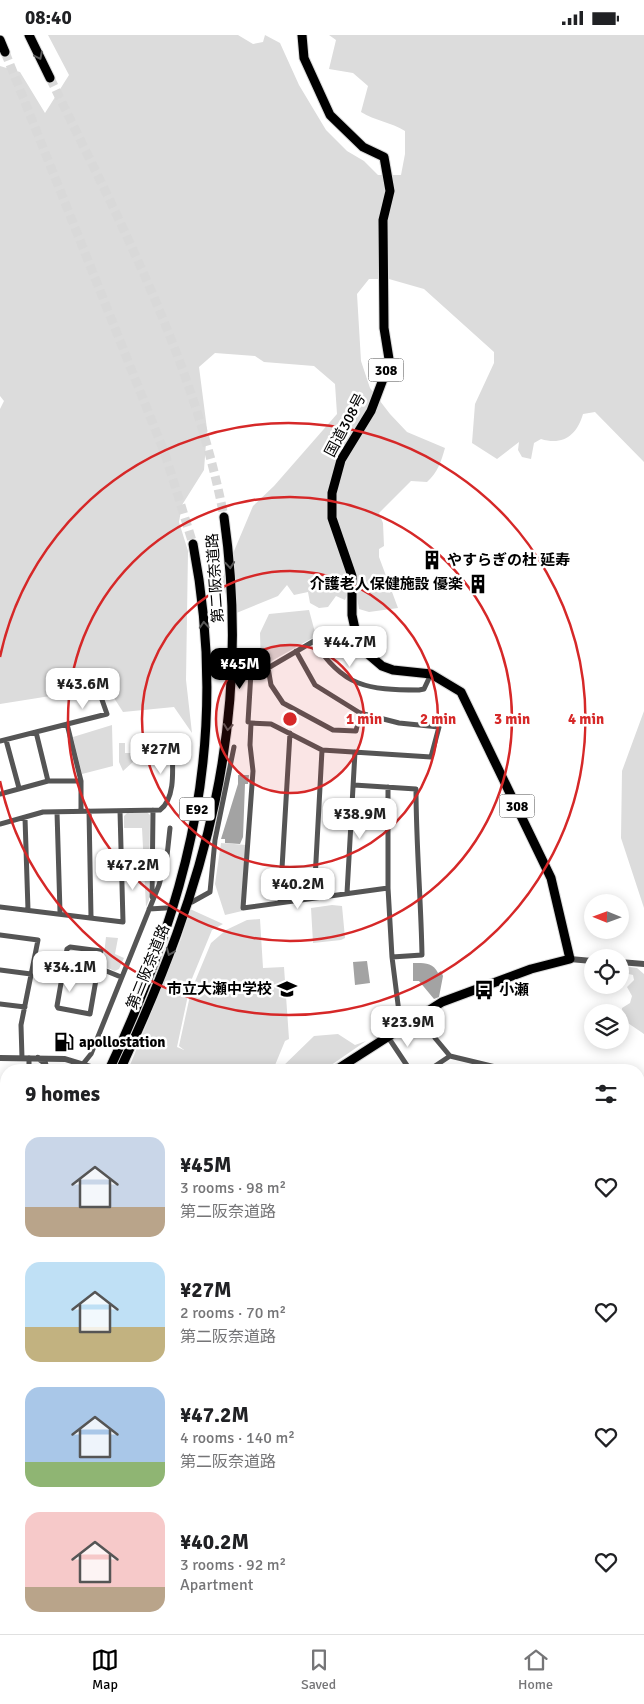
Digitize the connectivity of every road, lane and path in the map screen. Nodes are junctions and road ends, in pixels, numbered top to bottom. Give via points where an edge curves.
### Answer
1 (29, 35) edge
2 (302, 35) edge
3 (0, 40) edge
4 (4, 52) dead end
5 (50, 78) tunnel mouth
6 (224, 517) tunnel mouth
7 (192, 544) tunnel mouth
8 (296, 651) junction
9 (268, 667) junction
10 (431, 674) junction
11 (101, 697) dead end
12 (360, 713) junction
13 (251, 723) junction
14 (67, 724) junction
15 (36, 732) junction
16 (290, 733) junction
17 (6, 740) junction
18 (0, 741) edge
19 (172, 745) dead end
20 (234, 747) dead end
21 (322, 750) junction
22 (355, 752) junction
23 (48, 781) junction
24 (81, 781) junction
25 (354, 785) junction
26 (388, 787) junction
27 (19, 788) junction
28 (0, 793) edge
29 (81, 811) junction
30 (89, 811) junction
31 (120, 811) junction
32 (153, 811) junction
33 (57, 812) junction
34 (25, 818) junction
35 (0, 823) edge
36 (170, 828) dead end
37 (388, 888) junction
38 (347, 893) junction
39 (314, 898) junction
40 (152, 902) junction
41 (192, 903) dead end
42 (280, 903) junction
43 (0, 907) edge
44 (166, 908) dead end
45 (149, 909) junction
46 (28, 910) junction
47 (60, 913) junction
48 (91, 917) junction
49 (0, 935) edge
50 (392, 957) junction
51 (570, 959) junction
52 (584, 960) edge
53 (629, 964) edge
54 (643, 965) edge
55 (99, 968) junction
56 (0, 970) edge
57 (31, 974) junction
58 (121, 977) junction
59 (0, 1004) edge
60 (25, 1007) junction
61 (432, 1009) junction
62 (401, 1028) junction
63 (388, 1037) junction
64 (450, 1056) junction
65 (0, 1058) edge
66 (25, 1058) junction
67 (38, 1058) junction
68 (27, 1064) edge
69 (45, 1064) edge
70 (83, 1064) joint
71 (112, 1064) edge
72 (123, 1064) edge
73 (353, 1064) edge
74 (406, 1064) edge
75 (438, 1064) edge
76 (483, 1064) edge

1 -> 5 highway
2 - 10 highway, 国道308号 / 308 via 304,58 326,109 357,142 384,157 390,191 383,220 384,328 390,359 371,411 339,465 332,493 332,518 351,569 352,615 364,649 378,663 393,670
3 - 4 highway
6 -> 72 highway, 第二阪奈道路 / E92 via 233,644 229,722 219,785 195,883 173,946
71 -> 7 highway, 第二阪奈道路 / E92 via 163,941 179,893 198,807 204,763 207,672 203,613
8 - 9 street
8 - 10 street via 314,641 326,660 339,672 367,686 419,690 424,689
8 - 12 street via 315,685
9 - 12 street via 271,685 282,703 333,730 356,731
9 - 13 street via 251,673 248,722
10 - 51 highway, 国道308号 / 308 via 461,692 467,704 551,878
11 - 14 street via 107,714
12 - 22 street via 399,723 439,727 431,757
13 - 16 street via 271,724
13 - 42 street via 252,780 243,908
14 - 15 street
14 - 24 street
15 - 17 street
15 - 23 street
16 - 21 street
16 - 42 street
17 - 18 street
17 - 27 street
19 - 32 street via 168,799 165,806
20 - 41 street via 215,840 210,892
21 - 22 street
21 - 39 street
22 - 25 street
23 - 24 street
23 - 27 street
24 - 29 street
25 - 26 street
25 - 38 street
26 - 37 street
26 - 50 street via 416,789 421,888 422,955
27 - 28 street
29 - 30 street
29 - 33 street
30 - 31 street
30 - 48 street
31 - 32 street
31 - 48 street via 123,922
32 - 40 street
33 - 34 street via 43,812
33 - 47 street
34 - 35 street
34 - 46 street
36 - 40 street via 167,856
37 - 38 street
37 - 50 street
38 - 39 street
39 - 42 street
40 - 45 street
43 - 46 street
44 - 45 street
45 - 58 street
46 - 47 street
47 - 48 street
49 - 57 street via 38,940
50 - 62 street
51 - 52 street
51 - 61 highway via 464,992
53 - 54 street
55 - 55 street via 90,1014 58,1008 67,949 101,951
55 - 58 street
56 - 57 street
57 - 60 street
58 - 70 street via 91,1054
59 - 60 street
60 - 66 street via 21,1025
61 - 62 highway
61 - 64 street via 435,1038
62 - 63 highway
63 - 73 highway
63 - 74 street
64 - 75 street
64 - 76 street
65 - 66 street
66 - 67 street
66 - 68 street
67 - 69 street
67 - 70 street via 65,1059

